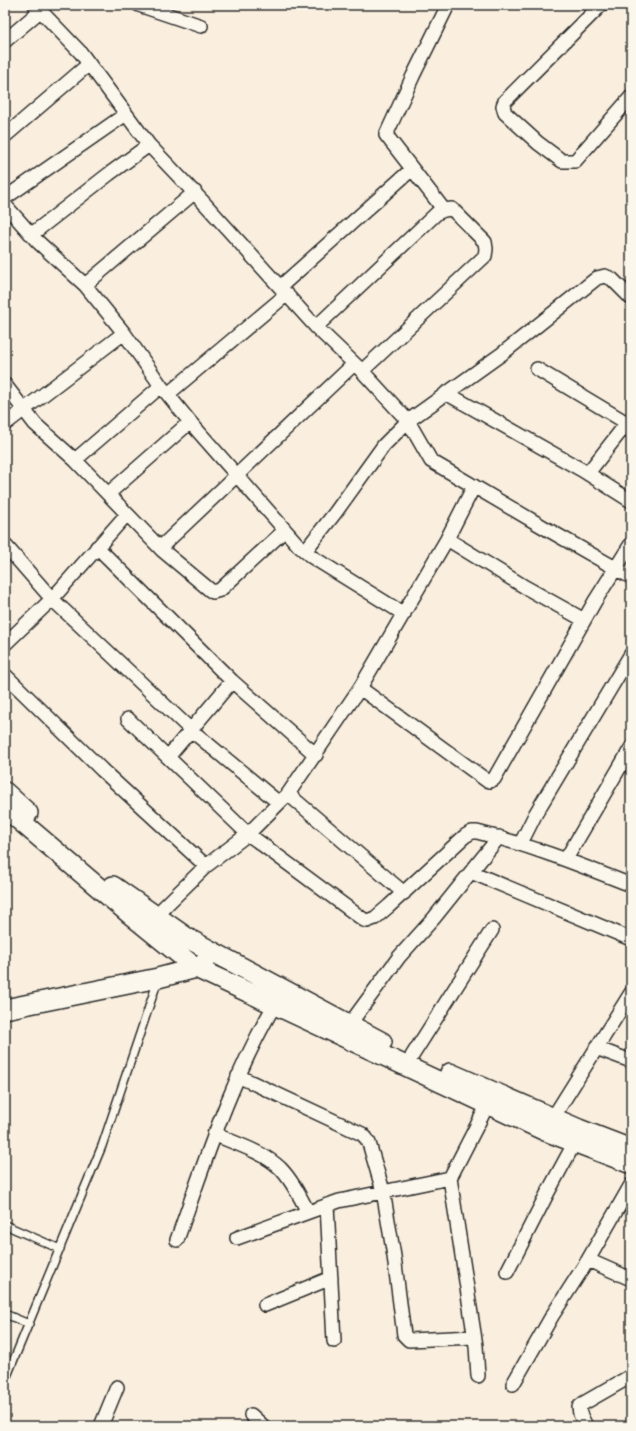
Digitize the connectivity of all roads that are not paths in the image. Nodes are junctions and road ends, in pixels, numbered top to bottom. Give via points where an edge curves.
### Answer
1 (139, 5) edge
2 (448, 5) edge
3 (601, 5) edge
4 (39, 7) edge
5 (201, 26) dead end
6 (5, 41) edge
7 (89, 64) junction
8 (631, 97) edge
9 (126, 114) junction
10 (5, 136) edge
11 (149, 145) junction
12 (412, 169) junction
13 (195, 192) junction
14 (5, 198) edge
15 (5, 205) edge
16 (444, 210) junction
17 (32, 234) junction
18 (85, 285) junction
19 (283, 291) junction
20 (631, 298) edge
21 (316, 327) junction
22 (124, 333) junction
23 (358, 368) junction
24 (537, 369) dead end
25 (5, 385) edge
26 (165, 390) junction
27 (446, 393) junction
28 (24, 410) junction
29 (408, 421) junction
30 (629, 421) edge
31 (190, 422) junction
32 (5, 424) edge
33 (75, 460) junction
34 (588, 473) junction
35 (236, 475) junction
36 (474, 486) junction
37 (108, 494) junction
38 (631, 501) edge
39 (127, 514) junction
40 (285, 530) junction
41 (447, 539) junction
42 (631, 544) edge
43 (5, 545) edge
44 (97, 547) junction
45 (160, 548) junction
46 (305, 551) junction
47 (616, 568) junction
48 (631, 577) edge
49 (52, 599) junction
50 (404, 614) junction
51 (584, 620) junction
52 (5, 644) edge
53 (631, 654) edge
54 (5, 676) edge
55 (232, 681) junction
56 (360, 688) junction
57 (128, 719) dead end
58 (191, 730) junction
59 (631, 748) edge
60 (316, 755) junction
61 (168, 757) junction
62 (283, 799) junction
63 (8, 806) edge
64 (248, 834) junction
65 (499, 837) junction
66 (521, 843) junction
67 (566, 859) junction
68 (206, 866) junction
69 (471, 872) junction
70 (631, 884) edge
71 (404, 893) junction
72 (150, 921) junction
73 (492, 930) dead end
74 (631, 939) edge
75 (217, 954) junction
76 (196, 968) junction
77 (158, 978) junction
78 (631, 992) edge
79 (279, 997) junction
80 (5, 1009) edge
81 (349, 1025) junction
82 (596, 1048) junction
83 (412, 1056) junction
84 (631, 1061) edge
85 (238, 1076) junction
86 (488, 1104) junction
87 (549, 1124) junction
88 (214, 1134) junction
89 (575, 1142) junction
90 (631, 1149) edge
91 (631, 1164) edge
92 (450, 1178) junction
93 (631, 1185) edge
94 (383, 1191) junction
95 (327, 1205) junction
96 (308, 1212) junction
97 (5, 1226) edge
98 (237, 1238) dead end
99 (177, 1240) dead end
100 (60, 1249) junction
101 (588, 1260) junction
102 (507, 1272) dead end
103 (331, 1278) junction
104 (631, 1279) edge
105 (265, 1305) dead end
106 (5, 1314) edge
107 (29, 1324) junction
108 (474, 1337) junction
109 (334, 1341) dead end
110 (478, 1376) dead end
111 (631, 1376) edge
112 (6, 1378) edge
113 (512, 1384) dead end
114 (117, 1387) dead end
115 (251, 1415) dead end
116 (101, 1426) edge
117 (263, 1426) edge
118 (586, 1426) edge

1 - 5 street
2 - 12 street via 386,134
3 - 8 street via 503,106 506,113 538,143 562,161 575,161
4 - 6 street
4 - 7 street
7 - 9 street
7 - 10 street
9 - 11 street
9 - 14 street
11 - 13 street
11 - 17 street
12 - 16 street
12 - 19 street
13 - 18 street
13 - 19 street
15 - 17 street
16 - 21 street
16 - 23 street via 452,209 485,242 485,256
17 - 18 street
18 - 22 street
19 - 21 street
19 - 26 street
20 - 27 street via 612,279 605,276 597,278 503,354
21 - 23 street
22 - 26 street
22 - 28 street
23 - 29 street
23 - 35 street
24 - 30 street
25 - 28 street
26 - 31 street
26 - 33 street
27 - 29 street
27 - 34 street
28 - 32 street
28 - 33 street
29 - 36 street via 430,461
29 - 46 street via 384,445
30 - 34 street
31 - 35 street
31 - 37 street
33 - 37 street
34 - 38 street
35 - 40 street
35 - 45 street
36 - 41 street
36 - 47 street
37 - 39 street
39 - 44 street
39 - 45 street
40 - 45 street via 217,591 210,590
40 - 46 street
41 - 50 street
41 - 51 street
42 - 47 street
43 - 49 street
44 - 49 street
44 - 55 street
46 - 50 street
47 - 48 street
47 - 51 street
49 - 52 street
49 - 58 street
50 - 56 street
51 - 56 street via 494,779 490,781
53 - 66 street via 536,813
54 - 68 street
55 - 58 street
55 - 60 street
56 - 60 street
57 - 61 street
58 - 61 street
58 - 62 street
59 - 67 street
60 - 62 street
61 - 64 street
62 - 64 street
62 - 71 street
63 - 72 street
64 - 68 street
64 - 71 street via 364,920 375,918
65 - 66 street
65 - 69 street
65 - 71 street via 478,832 465,836
66 - 67 street
67 - 70 street
68 - 72 street
69 - 74 street
69 - 81 street via 399,957
72 - 75 street
72 - 76 street
73 - 83 street
75 - 76 street
75 - 79 street
76 - 77 street
76 - 79 street
77 - 80 street
77 - 100 lane via 102,1146
78 - 82 street
79 - 81 street
79 - 85 street
79 - 86 street
81 - 83 street
82 - 84 street
82 - 87 street
83 - 87 street
85 - 88 street
85 - 94 street via 362,1134 369,1143
86 - 87 street
86 - 92 street
87 - 89 street
87 - 90 street via 579,1130
88 - 96 street via 263,1156 279,1168 296,1190
88 - 99 street
89 - 91 street
89 - 102 street
92 - 94 street
92 - 108 street
93 - 101 street
94 - 95 street
94 - 108 street via 404,1335 409,1340
95 - 96 street
95 - 103 street
96 - 98 street
97 - 100 lane
100 - 107 lane
101 - 104 street
101 - 113 street
103 - 105 street
103 - 109 street
106 - 107 lane
107 - 112 lane
108 - 110 street
111 - 118 street via 579,1407
114 - 116 street
115 - 117 street

